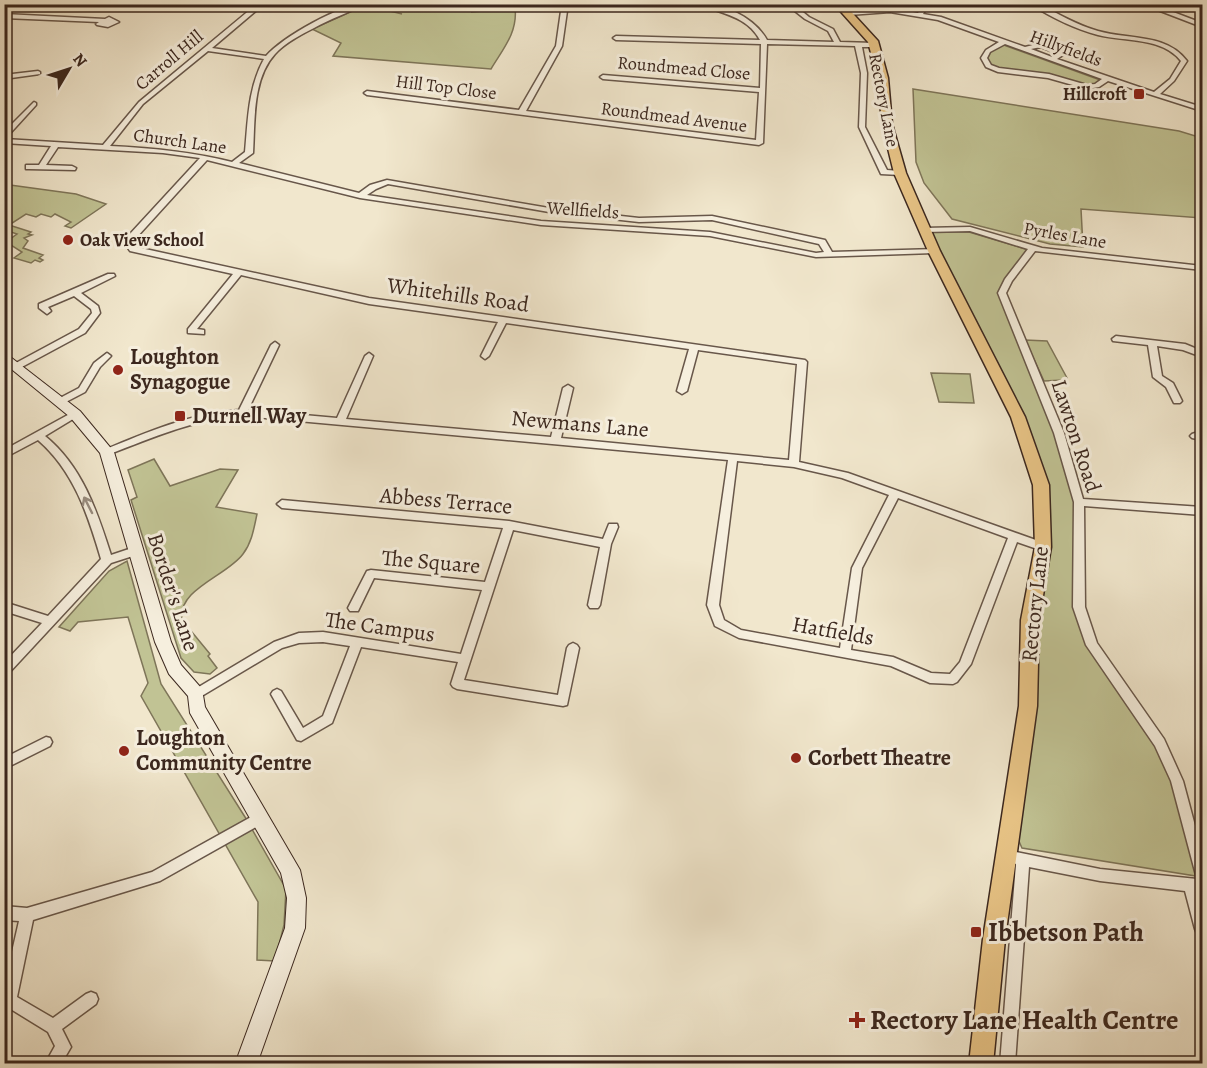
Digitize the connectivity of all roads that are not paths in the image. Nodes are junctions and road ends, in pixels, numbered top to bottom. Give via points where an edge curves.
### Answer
1 (261, 4) edge
2 (362, 4) edge
3 (565, 4) edge
4 (702, 4) edge
5 (789, 4) edge
6 (838, 4) edge
7 (933, 4) edge
8 (1033, 4) edge
9 (1145, 4) edge
10 (849, 13) junction
11 (920, 14) junction
12 (4, 16) edge
13 (103, 20) dead end
14 (1203, 24) edge
15 (616, 38) dead end
16 (764, 42) junction
17 (1004, 42) junction
18 (838, 44) junction
19 (858, 44) junction
20 (874, 45) junction
21 (206, 49) junction
22 (267, 58) junction
23 (38, 73) dead end
24 (4, 76) edge
25 (603, 76) dead end
26 (1107, 79) junction
27 (762, 90) junction
28 (367, 93) dead end
29 (1156, 94) junction
30 (34, 104) dead end
31 (1203, 109) edge
32 (522, 112) junction
33 (4, 139) edge
34 (56, 144) junction
35 (105, 147) junction
36 (205, 158) junction
37 (234, 164) junction
38 (29, 167) dead end
39 (41, 167) junction
40 (72, 168) dead end
41 (900, 173) junction
42 (360, 196) junction
43 (549, 210) junction
44 (541, 223) junction
45 (924, 230) junction
46 (1033, 248) junction
47 (934, 251) junction
48 (830, 255) junction
49 (1203, 268) edge
50 (239, 272) junction
51 (111, 276) dead end
52 (75, 293) junction
53 (30, 307) dead end
54 (503, 320) junction
55 (201, 332) dead end
56 (1116, 339) dead end
57 (1152, 344) junction
58 (275, 345) dead end
59 (694, 347) junction
60 (1203, 354) edge
61 (4, 356) edge
62 (108, 356) dead end
63 (369, 356) dead end
64 (485, 356) dead end
65 (17, 366) junction
66 (568, 388) dead end
67 (682, 391) dead end
68 (61, 401) junction
69 (1177, 401) dead end
70 (242, 413) junction
71 (75, 414) junction
72 (340, 423) junction
73 (38, 435) junction
74 (555, 442) junction
75 (107, 452) junction
76 (4, 455) edge
77 (733, 457) junction
78 (794, 464) junction
79 (894, 494) junction
80 (1079, 502) junction
81 (282, 504) dead end
82 (1203, 511) edge
83 (509, 525) junction
84 (613, 527) dead end
85 (1014, 537) junction
86 (606, 544) junction
87 (1043, 547) junction
88 (135, 551) junction
89 (107, 560) junction
90 (489, 587) junction
91 (594, 605) dead end
92 (4, 606) edge
93 (354, 608) dead end
94 (49, 621) junction
95 (357, 642) junction
96 (573, 648) dead end
97 (845, 654) junction
98 (466, 659) junction
99 (4, 671) edge
100 (196, 694) junction
101 (276, 694) dead end
102 (46, 742) dead end
103 (4, 764) edge
104 (260, 818) junction
105 (1015, 858) junction
106 (1203, 875) edge
107 (1196, 885) edge
108 (4, 913) edge
109 (27, 915) junction
110 (1203, 929) edge
111 (91, 999) dead end
112 (7, 1001) edge
113 (53, 1027) junction
114 (52, 1064) edge
115 (246, 1064) edge
116 (981, 1064) edge
117 (1007, 1064) edge

1 - 21 street, Carroll Hill
2 - 22 street via 319,23
3 - 32 street via 560,46
4 - 16 street via 751,24
5 - 18 street via 831,30
6 - 10 main road, Rectory Lane
7 - 11 street
8 - 29 street via 1101,34 1150,42 1174,51 1184,61 1172,80
9 - 14 street
10 - 11 street, Hillyfields via 890,10
10 - 20 main road, Rectory Lane
11 - 17 street, Hillyfields
12 - 13 street
15 - 16 street
16 - 18 street
16 - 27 street, Roundmead Avenue
17 - 26 street, Hillyfields
17 - 26 street via 988,51 984,58 988,66 1087,87
18 - 19 street
19 - 20 street
19 - 41 street, Rectory Lane via 864,74 862,127 884,172
20 - 41 main road, Rectory Lane
21 - 22 street
21 - 35 street, Carroll Hill via 141,103
22 - 37 street, Church Lane via 257,82 249,153
23 - 24 street
25 - 27 street, Roundmead Close
26 - 29 street, Hillyfields
27 - 32 street, Roundmead Avenue via 759,143
28 - 32 street, Hill Top Close
29 - 31 street, Hillyfields
30 - 33 street
33 - 34 street, Church Lane
34 - 35 street, Church Lane
34 - 39 street
35 - 36 street, Church Lane
36 - 37 street, Church Lane
36 - 50 street, Whitehills Road via 129,244 133,249
37 - 42 street, Wellfields
38 - 39 street
39 - 40 street
41 - 45 main road, Rectory Lane
42 - 43 street via 387,182
42 - 44 street, Wellfields
43 - 44 street
43 - 48 street via 639,220 712,218 822,242
44 - 48 street, Wellfields via 710,234
45 - 46 street, Pyrles Lane via 970,229
45 - 47 main road, Rectory Lane
46 - 49 street, Pyrles Lane
46 - 80 street, Lawton Road via 1006,280 1002,292 1059,433
47 - 48 street, Wellfields
47 - 87 main road, Rectory Lane via 1018,417 1041,485
50 - 54 street, Whitehills Road via 369,301
50 - 55 street via 191,331
51 - 52 street
52 - 53 street via 44,308
52 - 65 street via 94,308 96,313 89,324
54 - 59 street, Whitehills Road
54 - 64 street
56 - 57 street
57 - 60 street via 1185,347
57 - 69 street via 1158,377 1170,385
58 - 70 street
59 - 67 street
59 - 78 street, Whitehills Road via 801,362
61 - 65 street, Border's Lane
62 - 68 street via 97,365 82,390
63 - 72 street
65 - 68 street, Border's Lane
66 - 74 street
68 - 71 street, Border's Lane
70 - 72 street, Newmans Lane
70 - 75 street, Newmans Lane via 218,413 191,420
71 - 73 street
71 - 75 street, Border's Lane
72 - 74 street, Newmans Lane
73 - 76 street
89 -> 73 street via 78,484 57,450
74 - 77 street, Newmans Lane
75 - 88 street, Border's Lane
77 - 78 street, Newmans Lane
77 - 97 street, Hatfields via 713,605 719,623 740,634
78 - 79 street, Newmans Lane via 844,475
79 - 85 street, Newmans Lane
79 - 97 street via 857,568
80 - 82 street
80 - 106 street, Lawton Road via 1079,607 1092,645 1160,743 1177,782
81 - 83 street, Abbess Terrace
83 - 86 street, Abbess Terrace
83 - 90 street, The Square
84 - 86 street
85 - 87 street, Newmans Lane
85 - 97 street, Hatfields via 964,664 953,680 930,678 893,662
86 - 91 street
87 - 105 main road, Rectory Lane via 1030,620 1028,706
88 - 89 street
88 - 100 street, Border's Lane via 163,642 175,669
89 - 94 street
90 - 93 street, The Square via 371,574
90 - 98 street, The Square
92 - 94 street
94 - 99 street
95 - 98 street, The Campus
95 - 100 street, The Campus via 298,638 278,645
95 - 101 street via 331,723 302,736
96 - 98 street, The Square via 563,701 458,684
100 - 104 street, Border's Lane via 196,708
102 - 103 street
104 - 109 street via 155,878
104 - 115 street, Border's Lane via 290,870 298,910
105 - 107 street via 1100,875
105 - 116 main road, Rectory Lane via 994,939
105 - 117 street
107 - 110 street
108 - 109 street
109 - 112 street
111 - 113 street
112 - 113 street
113 - 114 street via 64,1047

